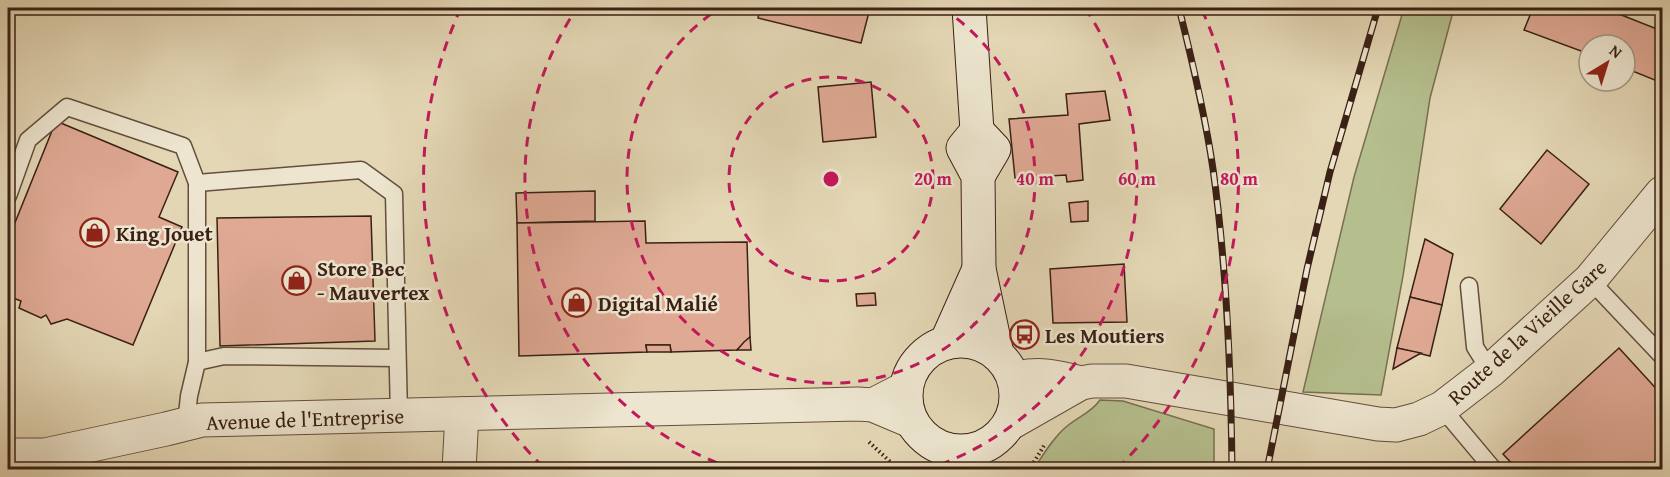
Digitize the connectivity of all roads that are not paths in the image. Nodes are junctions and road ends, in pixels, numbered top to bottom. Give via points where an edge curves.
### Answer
1 (969, 8) edge
2 (197, 183) junction
3 (1662, 193) edge
4 (8, 196) edge
5 (979, 269) junction
6 (1590, 280) junction
7 (1469, 286) dead end
8 (946, 343) junction
9 (1662, 357) edge
10 (397, 358) junction
11 (198, 362) junction
12 (1005, 366) junction
13 (1490, 371) junction
14 (1081, 383) junction
15 (906, 388) junction
16 (873, 405) junction
17 (1442, 408) junction
18 (462, 414) junction
19 (399, 416) junction
20 (186, 424) junction
21 (1009, 424) junction
22 (917, 428) junction
23 (8, 454) edge
24 (981, 459) edge
25 (459, 470) edge
26 (935, 470) edge
27 (1494, 470) edge

1 - 5 street via 977,131 963,148 978,176
2 - 4 lane via 183,146 67,107 28,140
2 - 10 lane via 361,170 394,194
2 - 11 lane
3 - 6 street, Route de la Vieille Gare
5 - 8 street
5 - 12 street
6 - 9 lane
6 - 13 street, Route de la Vieille Gare
7 - 13 lane via 1475,347
8 - 12 street via 981,345
8 - 15 street via 919,360
10 - 11 lane via 224,356
10 - 19 lane
11 - 20 lane
12 - 14 street, Route de la Vieille Gare via 1029,375
12 - 21 street via 1016,402
13 - 17 street, Route de la Vieille Gare
14 - 17 street, Route de la Vieille Gare via 1126,381 1378,424 1419,420
14 - 21 street, Route de la Vieille Gare
15 - 16 street, Avenue de l'Entreprise
15 - 22 street via 906,405
16 - 18 street, Avenue de l'Entreprise
16 - 22 street, Avenue de l'Entreprise
17 - 27 lane
18 - 19 street, Avenue de l'Entreprise
18 - 25 street
19 - 20 street, Avenue de l'Entreprise via 202,420
20 - 23 street, Avenue de l'Entreprise via 45,455
21 - 24 street
22 - 24 street via 934,445
22 - 26 street

